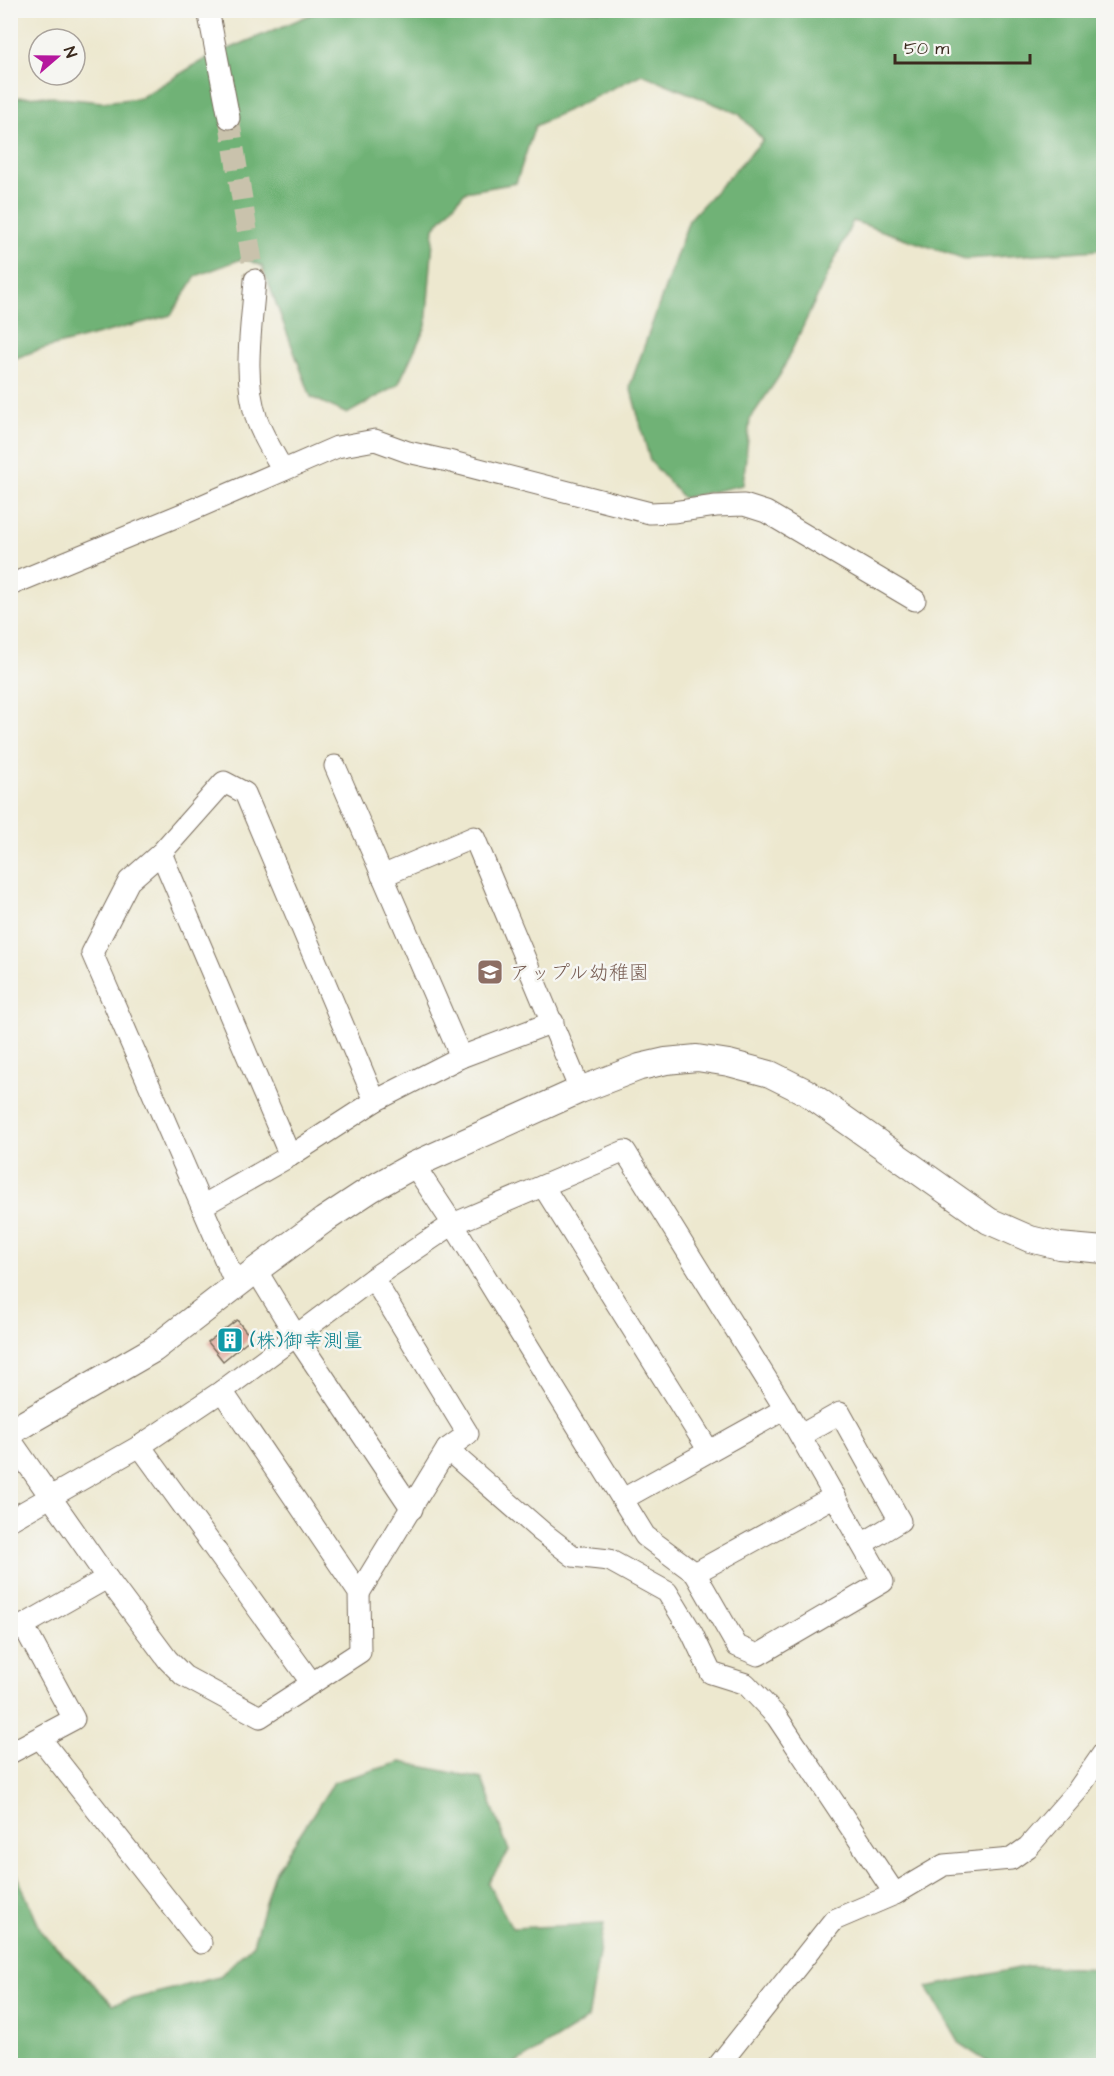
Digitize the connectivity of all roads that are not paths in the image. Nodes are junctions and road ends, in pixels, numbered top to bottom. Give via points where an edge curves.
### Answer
1 (208, 10) edge
2 (229, 118) tunnel mouth
3 (255, 280) tunnel mouth
4 (283, 470) junction
5 (10, 585) edge
6 (915, 600) dead end
7 (335, 766) dead end
8 (161, 853) junction
9 (382, 876) junction
10 (553, 1022) junction
11 (461, 1057) junction
12 (580, 1090) junction
13 (375, 1101) junction
14 (290, 1156) junction
15 (414, 1165) junction
16 (543, 1186) junction
17 (202, 1206) junction
18 (453, 1224) junction
19 (1104, 1250) edge
20 (256, 1270) junction
21 (373, 1278) junction
22 (236, 1285) junction
23 (296, 1336) junction
24 (222, 1391) junction
25 (785, 1409) junction
26 (10, 1432) edge
27 (801, 1436) junction
28 (10, 1439) edge
29 (140, 1446) junction
30 (447, 1449) junction
31 (709, 1451) junction
32 (835, 1496) junction
33 (52, 1498) junction
34 (623, 1499) junction
35 (412, 1509) junction
36 (10, 1520) edge
37 (862, 1544) junction
38 (695, 1573) junction
39 (107, 1578) junction
40 (359, 1593) junction
41 (17, 1629) edge
42 (311, 1682) junction
43 (40, 1738) junction
44 (1104, 1752) edge
45 (10, 1753) edge
46 (895, 1894) junction
47 (201, 1944) dead end
48 (718, 2066) edge

1 - 2 street
3 - 4 street via 249,364 251,399 258,422
4 - 5 street
4 - 6 street via 337,447 375,440 408,452 650,513 744,505 766,512
7 - 9 street
8 - 13 street via 224,782 245,793
8 - 14 street
8 - 17 street via 129,881 92,953
9 - 10 street via 474,837
9 - 11 street
10 - 11 street
10 - 12 street
11 - 13 street
12 - 15 street
12 - 19 street via 640,1067 697,1058 770,1074 806,1092 988,1221 1030,1239
13 - 14 street
14 - 17 street
15 - 18 street
15 - 20 street via 324,1220
16 - 18 street
16 - 25 street via 626,1151
16 - 31 street
17 - 22 street
18 - 21 street
18 - 34 street
20 - 22 street
20 - 23 street
21 - 23 street
21 - 30 street via 468,1434
22 - 26 street via 154,1349
23 - 24 street
23 - 35 street
24 - 29 street
24 - 40 street
25 - 27 street
25 - 31 street
27 - 32 street
27 - 37 street via 840,1413 900,1521
28 - 33 street
29 - 33 street
29 - 42 street
30 - 35 street
30 - 46 street via 573,1556 609,1560 667,1592 711,1673 746,1684 777,1717
31 - 34 street
32 - 37 street
32 - 38 street
33 - 36 street
33 - 39 street
34 - 38 street via 645,1536
35 - 40 street
37 - 38 street via 883,1582 758,1655 737,1646
39 - 41 street
39 - 42 street via 184,1676 260,1717
40 - 42 street via 360,1652
41 - 43 street via 74,1719
43 - 45 street
43 - 47 street
44 - 46 street via 1077,1791 1020,1853 1011,1859 944,1865
46 - 48 street via 834,1920

